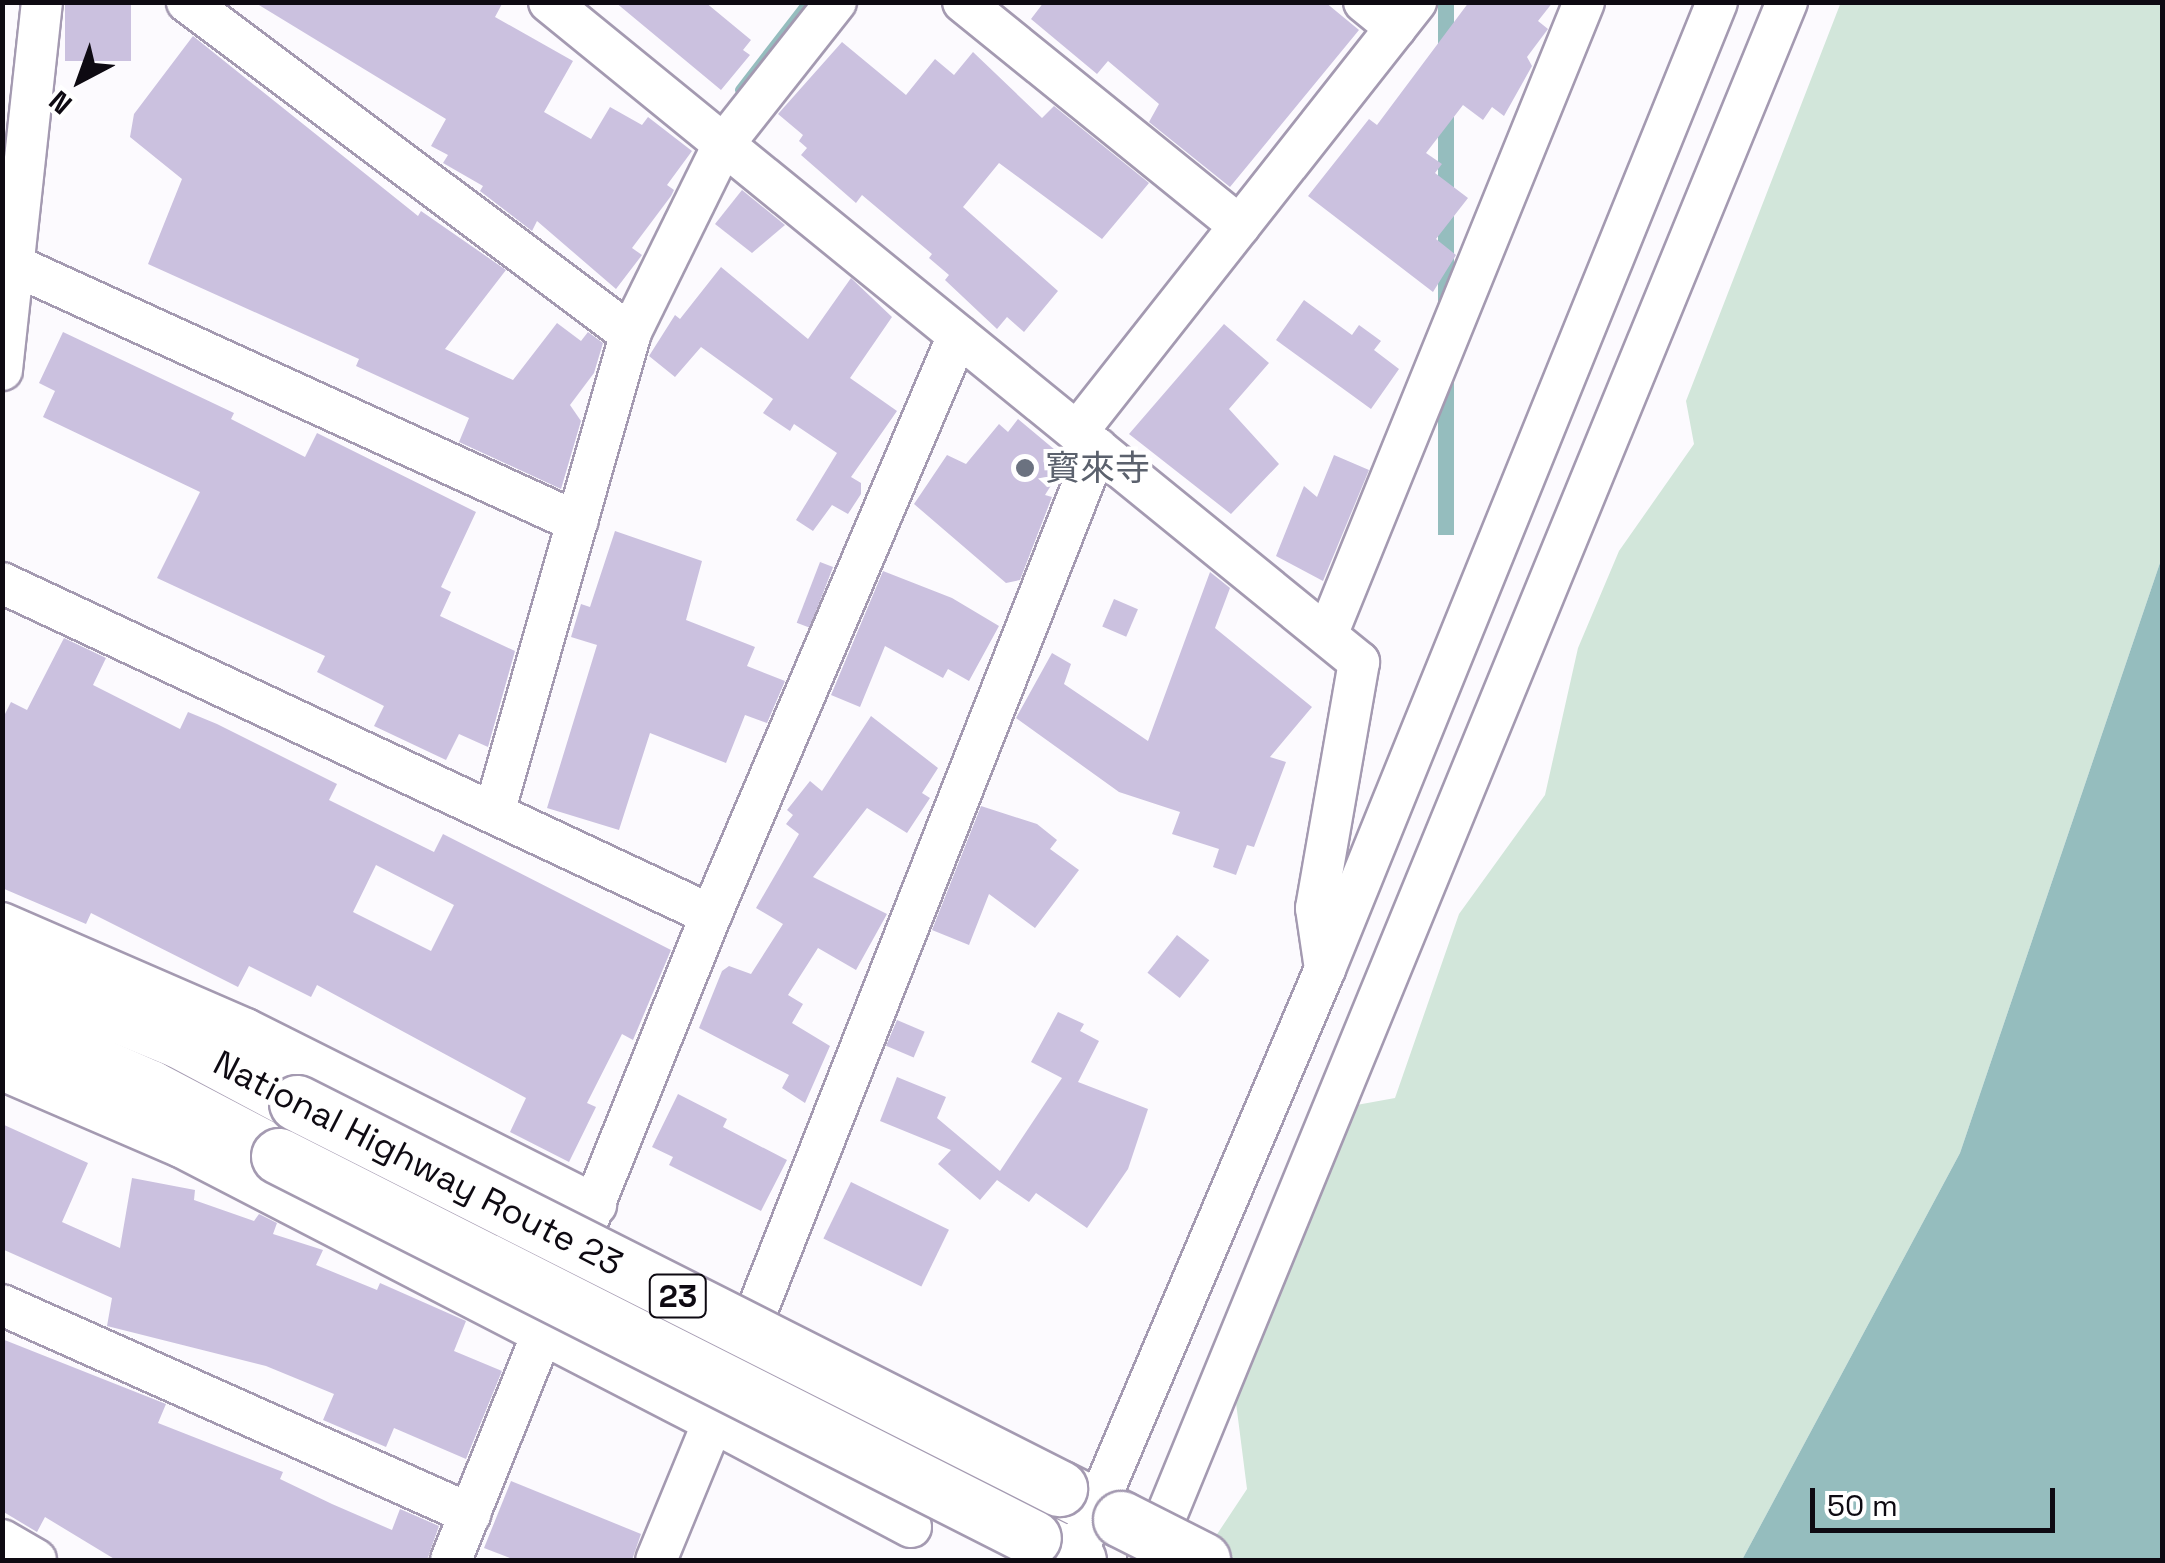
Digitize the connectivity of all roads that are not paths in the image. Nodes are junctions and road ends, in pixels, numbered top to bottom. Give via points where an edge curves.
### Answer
1 (42, 2) edge
2 (187, 2) edge
3 (549, 2) edge
4 (836, 2) edge
5 (964, 2) edge
6 (1364, 2) edge
7 (1584, 2) edge
8 (1717, 2) edge
9 (1787, 2) edge
10 (1406, 15) edge
11 (724, 145) junction
12 (1240, 226) junction
13 (16, 266) junction
14 (630, 334) junction
15 (958, 336) junction
16 (2, 370) edge
17 (1087, 440) junction
18 (576, 522) junction
19 (2, 583) edge
20 (1327, 635) junction
21 (494, 812) junction
22 (711, 915) junction
23 (2, 923) edge
24 (2, 968) edge
25 (1325, 969) junction
26 (2, 1023) edge
27 (2, 1070) edge
28 (596, 1205) junction
29 (2, 1305) edge
30 (546, 1333) junction
31 (714, 1422) junction
32 (470, 1514) junction
33 (1106, 1519) edge
34 (911, 1527) dead end
35 (2, 1540) edge
36 (1065, 1555) edge
37 (36, 1560) edge
38 (451, 1560) edge
39 (656, 1560) edge
40 (1202, 1560) edge

1 - 13 street
2 - 14 street
3 - 11 street
4 - 11 street
5 - 12 street
6 - 10 street
7 - 20 street
8 - 25 street
9 - 33 street
10 - 12 street
11 - 14 street
11 - 15 street
12 - 17 street
13 - 16 street
13 - 18 street
14 - 18 street
15 - 17 street
15 - 22 street
17 - 20 street
17 - 31 street
18 - 21 street
19 - 21 street
20 - 25 street via 1359,662 1316,908
21 - 22 street
22 - 28 street
23 - 28 street via 246,1029
24 - 33 highway, National Highway Route 23 / 23, bridge via 179,1040
25 - 33 street
26 - 36 highway, National Highway Route 23 / 23, bridge via 150,1088
27 - 30 street via 181,1147
28 - 30 street
29 - 32 street
30 - 31 street
30 - 32 street
31 - 34 street
31 - 39 street
32 - 38 street
33 - 36 street
33 - 40 highway, National Highway Route 23 / 23, bridge
35 - 37 street

